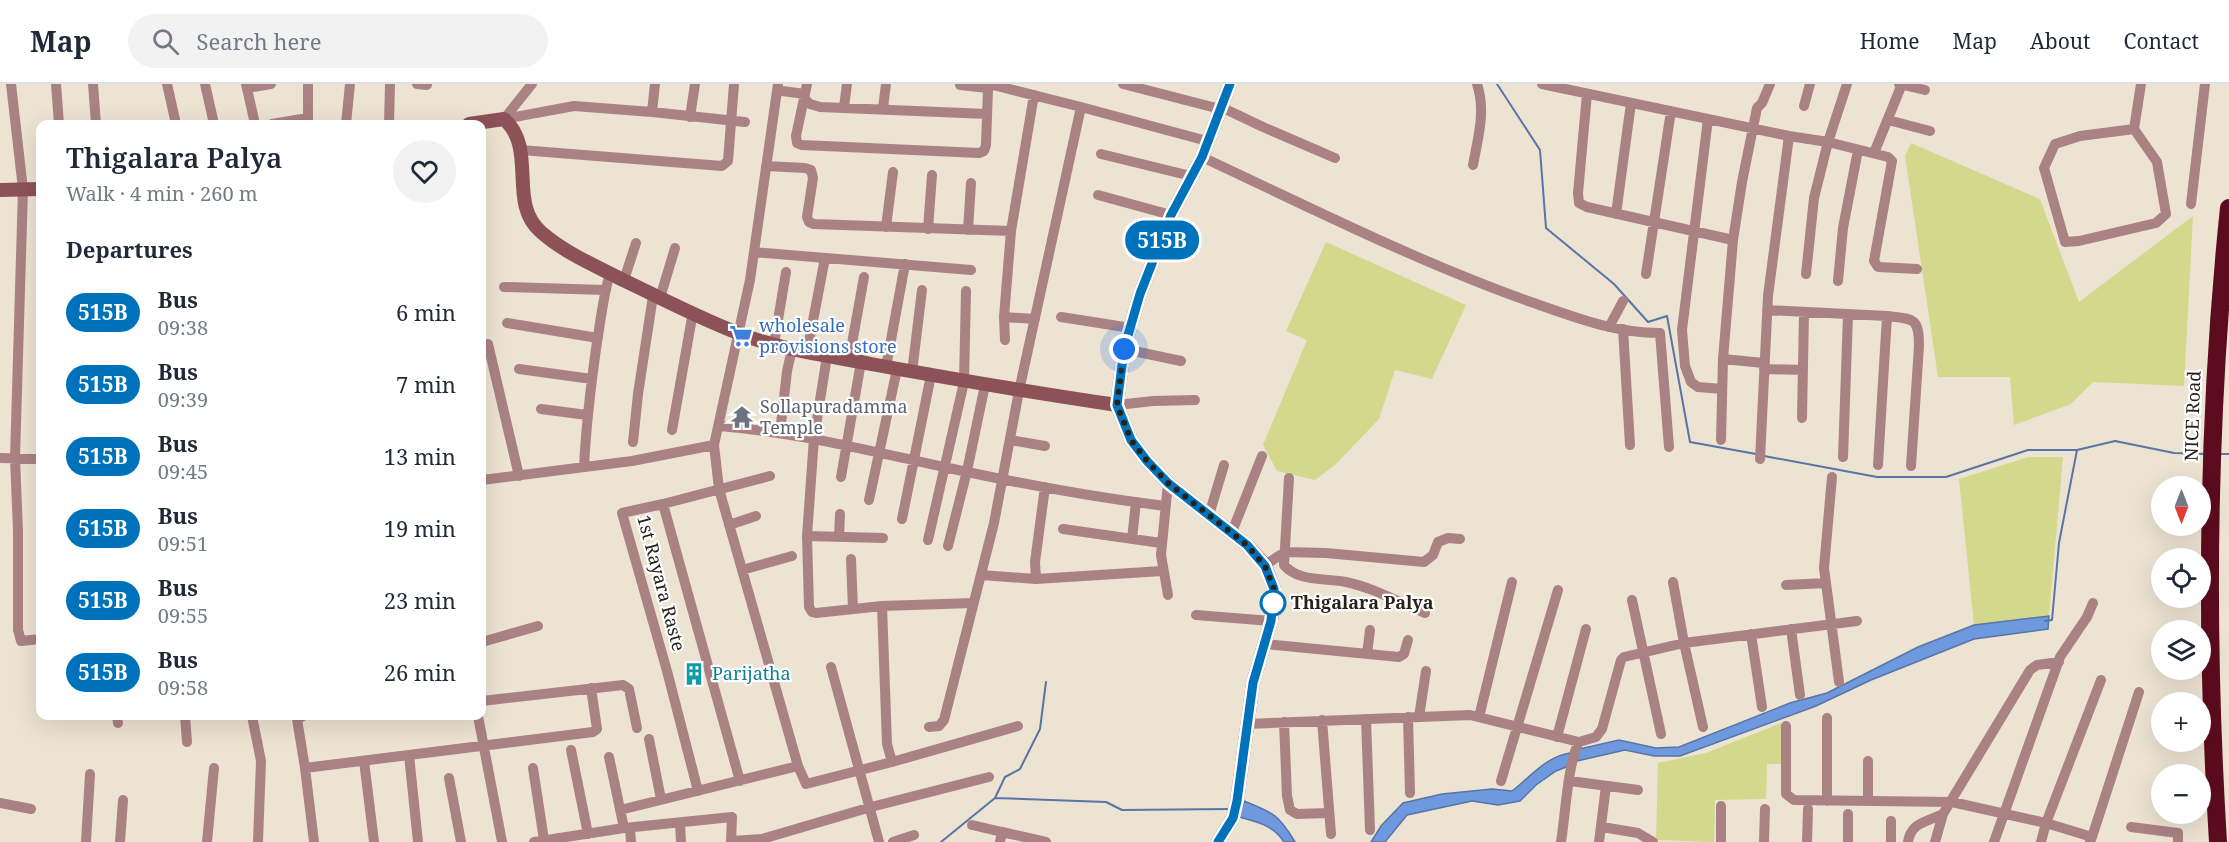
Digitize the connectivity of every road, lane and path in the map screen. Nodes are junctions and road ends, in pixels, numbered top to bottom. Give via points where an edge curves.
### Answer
1 (11, 84) edge
2 (56, 84) edge
3 (93, 84) edge
4 (167, 84) edge
5 (205, 84) edge
6 (271, 84) edge
7 (308, 84) edge
8 (350, 84) edge
9 (390, 84) edge
10 (532, 84) edge
11 (656, 84) edge
12 (695, 84) edge
13 (734, 84) edge
14 (847, 84) edge
15 (886, 84) edge
16 (1123, 84) edge
17 (1230, 84) edge
18 (1477, 84) edge
19 (1542, 84) edge
20 (1770, 84) edge
21 (1810, 84) edge
22 (1847, 84) edge
23 (1901, 84) edge
24 (2141, 84) edge
25 (2205, 84) edge
26 (960, 85) edge
27 (247, 86) edge
28 (1560, 86) edge
29 (780, 87) edge
30 (988, 88) junction
31 (1925, 90) dead end
32 (806, 92) edge
33 (1587, 94) junction
34 (1034, 95) junction
35 (1631, 103) junction
36 (1081, 106) junction
37 (1803, 106) dead end
38 (844, 107) junction
39 (883, 108) junction
40 (1221, 108) junction
41 (1671, 111) junction
42 (652, 112) junction
43 (987, 114) junction
44 (690, 117) junction
45 (504, 119) junction
46 (1708, 119) junction
47 (59, 120) edge
48 (96, 120) edge
49 (175, 120) edge
50 (212, 120) edge
51 (254, 120) edge
52 (308, 120) edge
53 (346, 120) edge
54 (389, 120) edge
55 (1888, 120) junction
56 (731, 121) junction
57 (486, 122) edge
58 (745, 122) dead end
59 (1752, 128) junction
60 (2134, 129) junction
61 (1930, 131) dead end
62 (1789, 135) junction
63 (1207, 141) junction
64 (1828, 142) junction
65 (522, 150) junction
66 (1858, 150) junction
67 (1874, 153) junction
68 (1101, 154) dead end
69 (1202, 157) junction
70 (1335, 158) dead end
71 (1473, 165) dead end
72 (766, 166) junction
73 (892, 172) dead end
74 (932, 175) dead end
75 (1191, 176) junction
76 (971, 183) dead end
77 (0, 189) edge
78 (23, 189) junction
79 (36, 189) edge
80 (1098, 195) dead end
81 (2190, 204) dead end
82 (2229, 208) edge
83 (1616, 214) junction
84 (1171, 215) junction
85 (1655, 221) junction
86 (886, 227) junction
87 (928, 229) junction
88 (968, 230) junction
89 (1011, 231) junction
90 (1693, 231) junction
91 (1733, 240) junction
92 (636, 243) dead end
93 (675, 248) dead end
94 (754, 252) junction
95 (825, 258) junction
96 (905, 264) junction
97 (1917, 269) dead end
98 (971, 270) dead end
99 (786, 272) dead end
100 (610, 274) junction
101 (1646, 274) dead end
102 (1806, 274) dead end
103 (864, 277) dead end
104 (624, 280) junction
105 (1838, 281) dead end
106 (504, 287) dead end
107 (605, 290) junction
108 (922, 290) dead end
109 (966, 291) dead end
110 (657, 297) junction
111 (1623, 301) dead end
112 (1767, 310) junction
113 (693, 312) junction
114 (1804, 312) junction
115 (1848, 315) junction
116 (1887, 316) junction
117 (1004, 317) junction
118 (1061, 317) dead end
119 (1035, 319) junction
120 (507, 323) dead end
121 (1609, 327) junction
122 (1131, 328) junction
123 (1623, 329) junction
124 (1670, 331) junction
125 (739, 334) junction
126 (598, 338) junction
127 (1005, 340) dead end
128 (488, 344) dead end
129 (774, 344) junction
130 (792, 349) junction
131 (1124, 349) junction
132 (807, 352) junction
133 (827, 356) junction
134 (1723, 359) junction
135 (855, 361) junction
136 (1181, 361) dead end
137 (1764, 366) junction
138 (892, 368) junction
139 (519, 369) dead end
140 (1803, 370) junction
141 (912, 372) junction
142 (931, 375) junction
143 (592, 379) junction
144 (964, 382) junction
145 (985, 386) junction
146 (1722, 389) junction
147 (1019, 391) junction
148 (1195, 400) dead end
149 (1117, 405) junction
150 (541, 409) dead end
151 (587, 415) junction
152 (1802, 418) dead end
153 (719, 426) junction
154 (672, 430) dead end
155 (780, 433) junction
156 (814, 438) junction
157 (1010, 440) junction
158 (1721, 441) dead end
159 (633, 442) dead end
160 (845, 444) junction
161 (714, 445) junction
162 (1630, 445) dead end
163 (1045, 446) dead end
164 (1669, 447) dead end
165 (878, 453) junction
166 (1760, 455) dead end
167 (1262, 456) dead end
168 (1843, 457) dead end
169 (0, 458) edge
170 (15, 458) junction
171 (36, 459) edge
172 (915, 460) junction
173 (1224, 465) dead end
174 (1878, 465) dead end
175 (1911, 466) dead end
176 (944, 467) junction
177 (584, 468) junction
178 (967, 471) junction
179 (519, 476) junction
180 (770, 476) dead end
181 (841, 477) dead end
182 (1832, 477) dead end
183 (1289, 478) dead end
184 (1003, 479) junction
185 (486, 480) edge
186 (1168, 483) junction
187 (1045, 487) junction
188 (718, 489) junction
189 (869, 500) dead end
190 (1136, 502) junction
191 (663, 504) junction
192 (1165, 506) junction
193 (840, 514) dead end
194 (1209, 514) junction
195 (756, 516) dead end
196 (902, 519) dead end
197 (729, 525) junction
198 (1063, 529) dead end
199 (1232, 532) junction
200 (807, 536) junction
201 (839, 537) junction
202 (883, 538) dead end
203 (1132, 539) junction
204 (1460, 539) dead end
205 (928, 540) dead end
206 (1161, 543) junction
207 (948, 546) dead end
208 (1285, 552) junction
209 (792, 556) dead end
210 (851, 559) dead end
211 (1265, 566) junction
212 (742, 570) junction
213 (1162, 571) junction
214 (981, 575) junction
215 (1036, 579) junction
216 (1512, 582) dead end
217 (1673, 582) dead end
218 (1826, 583) junction
219 (1786, 585) dead end
220 (1558, 590) dead end
221 (1168, 595) dead end
222 (1632, 600) dead end
223 (973, 603) junction
224 (2094, 603) dead end
225 (882, 606) junction
226 (853, 609) junction
227 (1425, 613) dead end
228 (1196, 615) dead end
229 (1271, 621) junction
230 (1857, 621) dead end
231 (1833, 624) junction
232 (538, 626) dead end
233 (1586, 629) dead end
234 (1791, 629) junction
235 (1370, 630) dead end
236 (1751, 634) junction
237 (36, 639) edge
238 (1408, 640) dead end
239 (486, 641) edge
240 (1684, 643) junction
241 (1264, 644) junction
242 (1643, 652) junction
243 (1367, 654) junction
244 (2059, 662) junction
245 (831, 667) dead end
246 (1426, 671) dead end
247 (2101, 680) dead end
248 (1839, 682) dead end
249 (591, 688) junction
250 (2139, 692) dead end
251 (1800, 695) dead end
252 (486, 700) edge
253 (1762, 707) dead end
254 (1414, 717) junction
255 (1479, 717) junction
256 (1827, 718) dead end
257 (1366, 719) junction
258 (185, 720) edge
259 (253, 720) edge
260 (299, 720) edge
261 (479, 720) edge
262 (1322, 720) junction
263 (1284, 722) junction
264 (1247, 724) junction
265 (1018, 726) dead end
266 (1786, 726) dead end
267 (929, 727) dead end
268 (1517, 727) junction
269 (1703, 727) dead end
270 (637, 728) dead end
271 (1661, 734) dead end
272 (1557, 737) junction
273 (649, 739) dead end
274 (187, 742) dead end
275 (484, 745) junction
276 (1577, 745) junction
277 (571, 750) dead end
278 (409, 755) junction
279 (609, 757) dead end
280 (364, 760) junction
281 (1868, 760) dead end
282 (892, 762) junction
283 (798, 766) junction
284 (214, 768) dead end
285 (305, 768) junction
286 (533, 768) dead end
287 (859, 770) junction
288 (90, 774) dead end
289 (989, 777) dead end
290 (449, 778) dead end
291 (740, 781) junction
292 (1500, 781) dead end
293 (1570, 781) junction
294 (1606, 786) junction
295 (1638, 790) dead end
296 (698, 791) junction
297 (1410, 793) dead end
298 (661, 799) junction
299 (123, 800) dead end
300 (1827, 801) junction
301 (1868, 801) junction
302 (1952, 802) junction
303 (0, 803) edge
304 (1721, 806) dead end
305 (871, 807) junction
306 (31, 809) dead end
307 (1765, 809) dead end
308 (1808, 809) dead end
309 (620, 810) junction
310 (1329, 813) junction
311 (2004, 813) junction
312 (1848, 814) dead end
313 (1943, 814) junction
314 (1891, 821) dead end
315 (680, 823) junction
316 (2046, 823) junction
317 (972, 825) dead end
318 (1602, 827) junction
319 (2131, 827) dead end
320 (627, 828) junction
321 (1370, 830) dead end
322 (588, 834) junction
323 (1331, 834) dead end
324 (914, 835) dead end
325 (1001, 837) edge
326 (2091, 840) edge
327 (539, 841) edge
328 (86, 842) edge
329 (120, 842) edge
330 (207, 842) edge
331 (258, 842) edge
332 (314, 842) edge
333 (374, 842) edge
334 (418, 842) edge
335 (461, 842) edge
336 (502, 842) edge
337 (631, 842) edge
338 (681, 842) edge
339 (731, 842) edge
340 (879, 842) edge
341 (894, 842) edge
342 (1046, 842) edge
343 (1218, 842) edge
344 (1561, 842) edge
345 (1599, 842) edge
346 (1653, 842) edge
347 (1721, 842) edge
348 (1764, 842) edge
349 (1807, 842) edge
350 (1848, 842) edge
351 (1891, 842) edge
352 (1908, 842) edge
353 (1935, 842) edge
354 (1994, 842) edge
355 (2041, 842) edge
356 (2178, 842) edge
357 (2218, 842) edge

1 - 78 street
2 - 47 street
3 - 48 street
4 - 49 street
5 - 50 street
6 - 27 street
7 - 52 street
8 - 53 street
9 - 54 street
10 - 45 street
11 - 42 street
12 - 44 street
13 - 56 street
14 - 38 street
15 - 39 street
16 - 40 street
17 - 40 main road
18 - 71 street via 1482,110
19 - 28 street
20 - 59 street
21 - 37 street
22 - 64 street
23 - 31 street
23 - 55 street
24 - 60 street
25 - 81 street
26 - 30 street
27 - 51 street
28 - 33 street
29 - 32 street
29 - 72 street
30 - 34 street via 993,85
30 - 43 street
32 - 38 street via 810,104
32 - 43 street via 796,136 797,143 802,145 979,153 986,145
33 - 35 street
33 - 83 street via 1579,203
34 - 36 street
34 - 89 street
35 - 41 street
35 - 83 street
36 - 63 street
36 - 119 street
38 - 39 street
39 - 43 street
40 - 63 main road
40 - 70 street
41 - 46 street
41 - 85 street
42 - 44 street
42 - 45 street via 574,106
44 - 56 street
45 - 57 main road
45 - 65 main road via 517,135
46 - 59 street
46 - 90 street
55 - 61 street
55 - 67 street
56 - 58 street
56 - 65 street via 728,161 722,166
59 - 62 street
59 - 91 street
60 - 60 street via 2080,136 2055,144 2044,168 2065,242 2156,223 2166,214 2157,162
62 - 64 street
62 - 112 street
63 - 69 main road
64 - 66 street
64 - 102 street via 1814,198
65 - 100 main road via 523,194 538,230 560,248
66 - 67 street
66 - 105 street via 1843,228
67 - 97 street via 1892,161 1875,265
68 - 75 street
69 - 75 main road
69 - 121 street via 1490,287
72 - 86 street via 811,170 809,222
72 - 94 street
73 - 86 street
74 - 87 street
75 - 84 main road
76 - 88 street
77 - 78 main road
78 - 79 main road
78 - 170 street
80 - 84 street
82 - 357 highway, NICE Road via 2212,454 2211,685
83 - 85 street
84 - 122 main road
85 - 90 street
85 - 101 street
86 - 87 street
87 - 88 street
88 - 89 street
89 - 117 street
90 - 91 street
90 - 124 street
91 - 134 street
92 - 104 street
93 - 110 street
94 - 95 street
94 - 125 street
95 - 96 street
95 - 132 street
96 - 98 street
96 - 138 street
99 - 129 street
100 - 104 main road
100 - 107 street
103 - 135 street
104 - 110 main road
106 - 107 street
107 - 126 street
108 - 141 street
109 - 144 street
110 - 113 main road
110 - 159 street
111 - 121 street
112 - 114 street
112 - 137 street
113 - 125 main road
113 - 154 street
114 - 115 street
114 - 140 street
115 - 116 street
115 - 168 street
116 - 174 street
116 - 175 street via 1914,321 1919,328
117 - 119 street
117 - 127 street
118 - 122 street
119 - 147 street
120 - 126 street
121 - 123 street
122 - 131 main road
123 - 124 street
123 - 162 street
124 - 146 street via 1691,382 1698,387
124 - 164 street
125 - 129 main road
125 - 153 street
126 - 143 street
128 - 179 street
129 - 130 main road
130 - 132 main road
130 - 155 street
131 - 136 street
131 - 149 main road
132 - 133 main road
133 - 135 main road
133 - 156 street
134 - 137 street
134 - 146 street
135 - 138 main road
135 - 160 street
137 - 140 street
137 - 166 street
138 - 141 main road
138 - 165 street
139 - 143 street
140 - 152 street
141 - 142 main road
142 - 144 main road
142 - 172 street
143 - 151 street
144 - 145 main road
144 - 176 street
145 - 147 main road
145 - 178 street
146 - 158 street
147 - 149 main road
147 - 157 street
148 - 149 street
149 - 186 main road via 1131,440
150 - 151 street
151 - 177 street
153 - 155 street
153 - 161 street
155 - 156 street
156 - 160 street
156 - 200 street
157 - 163 street
157 - 184 street
160 - 165 street
160 - 181 street
161 - 177 street
161 - 188 street
165 - 172 street
165 - 189 street
167 - 199 street
169 - 170 street
170 - 171 street
170 - 237 street via 18,630 21,641
172 - 176 street
172 - 196 street
173 - 194 street
176 - 178 street
176 - 205 street
177 - 179 street
178 - 184 street
178 - 207 street
179 - 185 street
180 - 188 street, 1st Rayara Raste
182 - 218 street
183 - 208 street
184 - 187 street
184 - 214 street
186 - 192 street
186 - 194 main road
187 - 190 street
187 - 215 street
188 - 191 street, 1st Rayara Raste
188 - 197 street
190 - 192 street
190 - 203 street
191 - 291 street
191 - 296 street, 1st Rayara Raste via 622,513
192 - 206 street
193 - 201 street
194 - 199 main road
195 - 197 street
197 - 212 street
198 - 203 street
199 - 211 main road
200 - 201 street
200 - 226 street via 812,612
201 - 202 street
203 - 206 street
204 - 208 street via 1438,542 1433,555 1424,562
206 - 213 street
208 - 211 street
208 - 227 street via 1284,565 1290,572 1370,588
209 - 212 street
210 - 226 street
211 - 229 main road via 1274,589
212 - 283 street
213 - 215 street
213 - 221 street
214 - 215 street
214 - 223 street
216 - 255 street
217 - 240 street
218 - 219 street
218 - 231 street
220 - 268 street
222 - 242 street
223 - 225 street
223 - 267 street via 944,720 939,726
224 - 244 street
225 - 226 street
225 - 282 street via 887,744
228 - 229 street
229 - 241 main road
230 - 231 street
231 - 234 street
231 - 248 street
232 - 239 street
233 - 272 street
234 - 236 street
234 - 251 street
235 - 243 street
236 - 240 street
236 - 253 street
238 - 243 street via 1402,656
240 - 242 street
240 - 269 street
241 - 243 street
241 - 264 main road
242 - 271 street
242 - 276 street via 1621,660 1602,729 1596,737
244 - 302 street via 2030,670
244 - 311 street
245 - 287 street
246 - 254 street
247 - 316 street
249 - 252 street
249 - 270 street via 623,685 629,689
249 - 275 street via 597,729 593,732
250 - 326 street
254 - 255 street
254 - 257 street
254 - 297 street
255 - 268 street
256 - 300 street
257 - 262 street
257 - 321 street
258 - 274 street
259 - 331 street via 261,761
260 - 285 street
261 - 275 street
262 - 263 street
262 - 310 street
263 - 264 street
263 - 310 street via 1290,810 1297,814
264 - 343 main road via 1233,818
265 - 282 street
266 - 300 street via 1786,794 1794,800
268 - 272 street
268 - 292 street
272 - 276 street
273 - 298 street
275 - 278 street
275 - 336 street
276 - 293 street
277 - 322 street
278 - 280 street
278 - 334 street
279 - 309 street
280 - 285 street
280 - 333 street
281 - 301 street
282 - 287 street
283 - 287 street via 806,783
283 - 291 street
284 - 330 street
285 - 332 street
286 - 327 street
287 - 305 street
288 - 328 street
289 - 305 street
290 - 335 street
291 - 296 street
293 - 294 street
293 - 344 street
294 - 295 street
294 - 318 street
296 - 298 street
298 - 309 street
299 - 329 street
300 - 301 street
301 - 302 street
302 - 311 street
302 - 313 street
303 - 306 street
304 - 347 street
305 - 339 street via 762,839
305 - 340 street
307 - 348 street
308 - 349 street
309 - 320 street
310 - 323 street
311 - 316 street
311 - 354 street
312 - 350 street
313 - 352 street via 1916,825
313 - 353 street
314 - 351 street
315 - 320 street
315 - 338 street
315 - 339 street via 732,817
316 - 326 street
316 - 355 street
317 - 325 street
318 - 345 street
318 - 346 street via 1638,833
319 - 356 street via 2178,833
320 - 322 street
320 - 337 street
322 - 327 street
324 - 341 street
325 - 342 street

